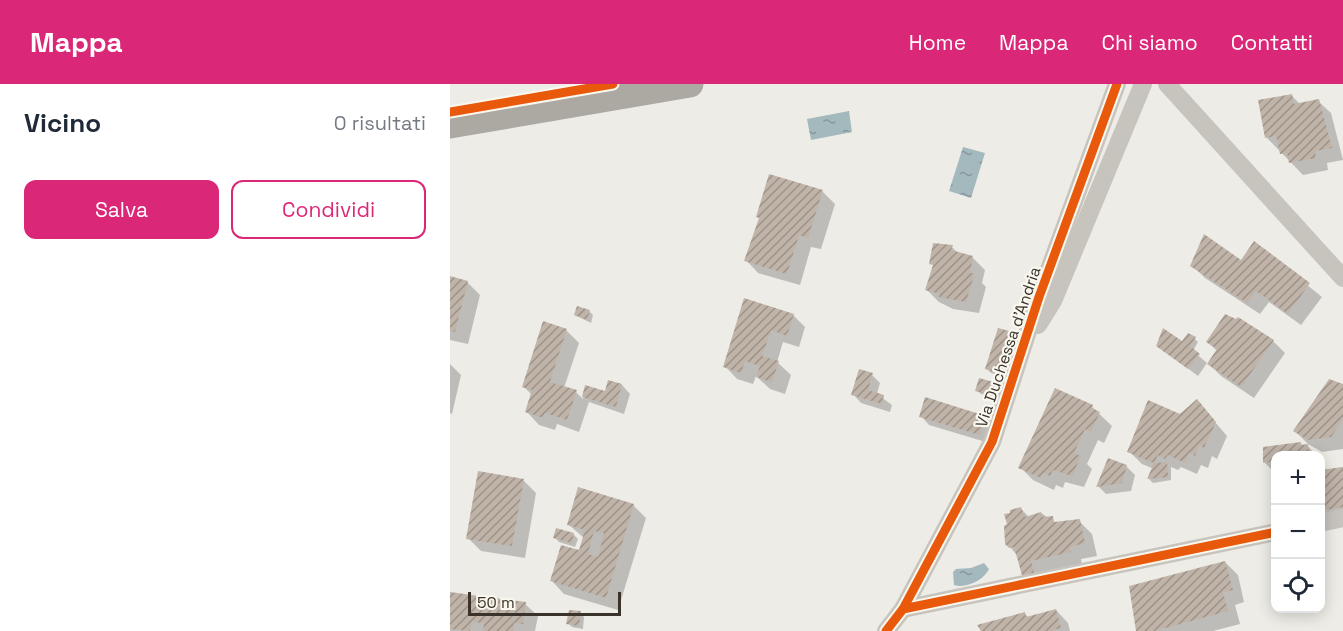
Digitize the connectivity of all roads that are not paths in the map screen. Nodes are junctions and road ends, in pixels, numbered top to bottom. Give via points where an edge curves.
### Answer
1 (690, 84) edge
2 (1117, 84) edge
3 (1143, 84) edge
4 (1167, 84) edge
5 (450, 125) edge
6 (1343, 278) edge
7 (1021, 356) junction
8 (1343, 518) edge
9 (1325, 522) edge
10 (1271, 533) edge
11 (903, 609) junction
12 (886, 631) edge
13 (900, 631) edge

1 - 5 main road
2 - 7 street, Via Duchessa d'Andria
3 - 7 street, Via Duchessa d'Andria via 1053,301
4 - 6 street
7 - 11 street, Via Duchessa d'Andria via 992,442
8 - 9 street
10 - 11 street
11 - 12 street, Via Duchessa d'Andria
11 - 13 street, Via Duchessa d'Andria

